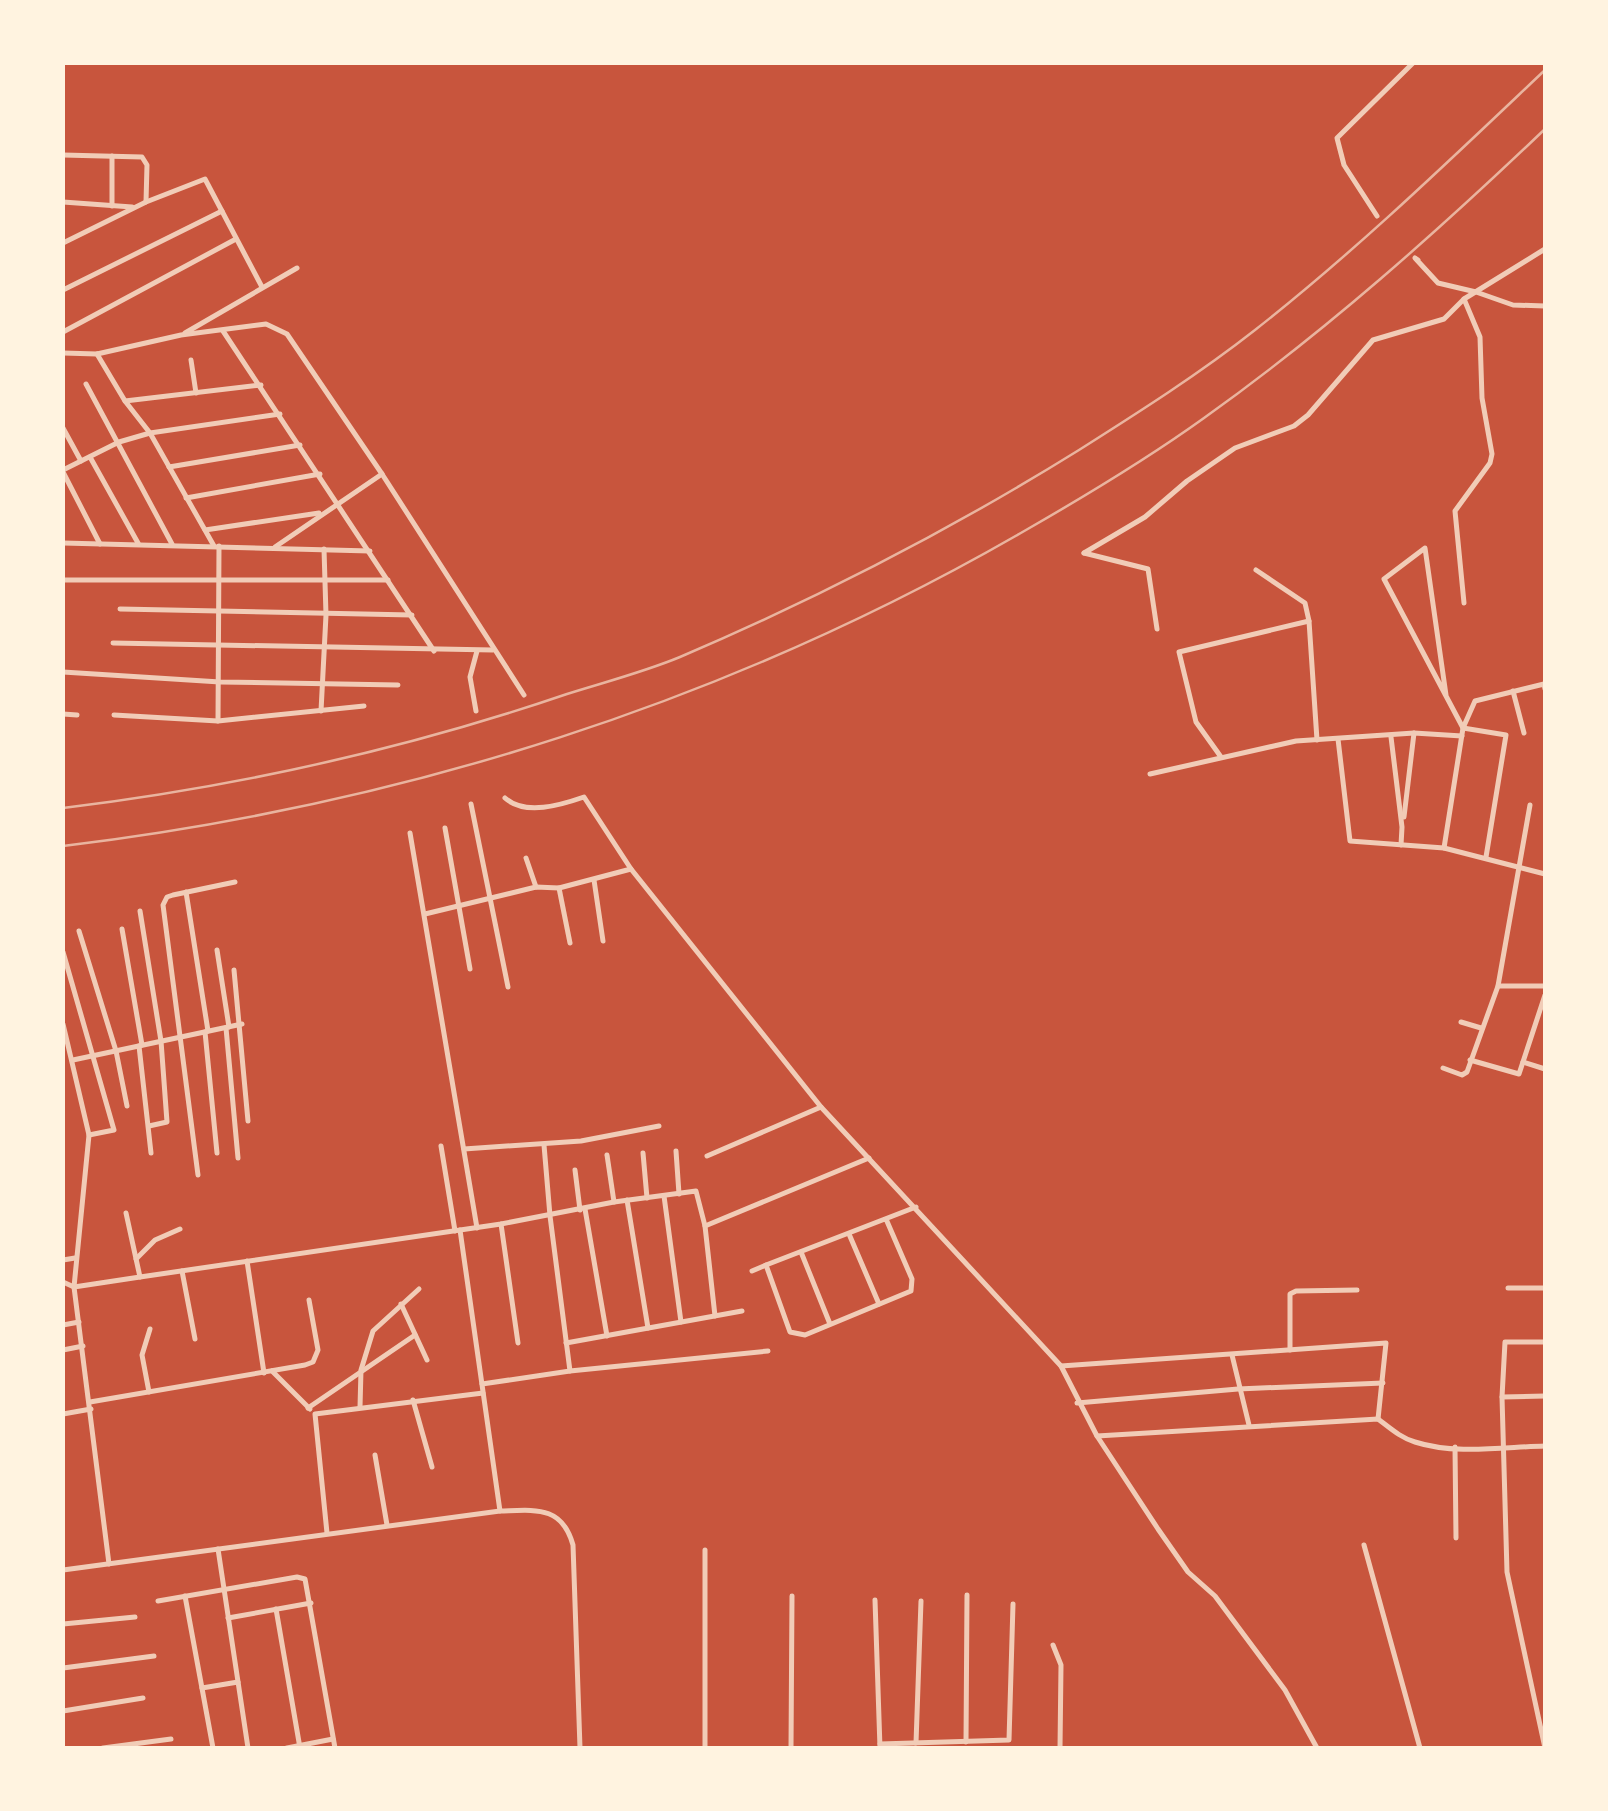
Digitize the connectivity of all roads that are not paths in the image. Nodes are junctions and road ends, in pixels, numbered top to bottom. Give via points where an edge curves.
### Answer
1 (1413, 63) edge
2 (63, 155) edge
3 (112, 156) junction
4 (63, 202) edge
5 (146, 202) junction
6 (112, 206) junction
7 (135, 208) junction
8 (222, 211) junction
9 (1377, 216) dead end
10 (236, 239) junction
11 (63, 243) edge
12 (1545, 249) edge
13 (1418, 260) dead end
14 (297, 268) dead end
15 (262, 287) junction
16 (63, 290) edge
17 (1476, 292) junction
18 (1464, 299) junction
19 (1545, 306) edge
20 (223, 331) junction
21 (63, 332) edge
22 (181, 335) junction
23 (63, 353) edge
24 (97, 354) junction
25 (191, 360) dead end
26 (86, 384) dead end
27 (261, 385) junction
28 (196, 393) junction
29 (125, 401) junction
30 (280, 414) junction
31 (63, 428) edge
32 (150, 433) junction
33 (119, 442) junction
34 (300, 445) junction
35 (90, 457) junction
36 (82, 461) junction
37 (169, 467) junction
38 (63, 471) edge
39 (320, 474) junction
40 (382, 474) junction
41 (186, 498) junction
42 (338, 502) junction
43 (322, 512) junction
44 (205, 530) junction
45 (63, 543) edge
46 (138, 543) junction
47 (100, 544) junction
48 (172, 544) junction
49 (217, 546) junction
50 (273, 548) junction
51 (324, 549) junction
52 (370, 551) junction
53 (1256, 570) dead end
54 (63, 580) edge
55 (221, 580) junction
56 (324, 580) junction
57 (388, 580) junction
58 (1464, 603) dead end
59 (120, 609) dead end
60 (221, 614) junction
61 (326, 615) junction
62 (412, 615) junction
63 (1309, 621) junction
64 (1157, 629) dead end
65 (113, 643) dead end
66 (220, 645) junction
67 (324, 646) junction
68 (493, 650) junction
69 (434, 651) junction
70 (477, 651) junction
71 (63, 672) edge
72 (220, 682) junction
73 (323, 682) junction
74 (398, 685) dead end
75 (1545, 689) edge
76 (1513, 691) junction
77 (524, 695) dead end
78 (1446, 695) junction
79 (364, 706) dead end
80 (321, 711) junction
81 (475, 711) dead end
82 (63, 714) edge
83 (77, 715) dead end
84 (114, 715) dead end
85 (218, 721) junction
86 (1463, 728) junction
87 (1415, 733) junction
88 (1524, 733) dead end
89 (1462, 736) junction
90 (1391, 737) junction
91 (1338, 739) junction
92 (1317, 740) junction
93 (1221, 757) junction
94 (1150, 774) dead end
95 (505, 798) dead end
96 (471, 804) dead end
97 (1531, 805) dead end
98 (1402, 827) junction
99 (445, 828) dead end
100 (410, 833) dead end
101 (1401, 845) junction
102 (1444, 848) junction
103 (1486, 857) junction
104 (526, 858) dead end
105 (1518, 868) junction
106 (631, 869) junction
107 (1545, 874) edge
108 (594, 880) junction
109 (235, 882) dead end
110 (536, 887) junction
111 (559, 888) junction
112 (186, 892) junction
113 (491, 901) junction
114 (459, 907) junction
115 (140, 911) dead end
116 (425, 914) junction
117 (122, 929) dead end
118 (79, 931) dead end
119 (603, 941) dead end
120 (570, 943) dead end
121 (217, 950) dead end
122 (63, 952) edge
123 (470, 969) dead end
124 (234, 970) dead end
125 (1498, 986) junction
126 (1545, 986) edge
127 (508, 987) dead end
128 (1545, 995) edge
129 (1461, 1022) dead end
130 (63, 1024) edge
131 (242, 1024) junction
132 (228, 1027) junction
133 (1481, 1028) junction
134 (206, 1032) junction
135 (183, 1037) junction
136 (161, 1041) junction
137 (141, 1046) junction
138 (116, 1051) junction
139 (94, 1055) junction
140 (1470, 1059) junction
141 (73, 1060) junction
142 (1523, 1062) junction
143 (1443, 1068) dead end
144 (1545, 1069) edge
145 (127, 1106) dead end
146 (821, 1107) junction
147 (248, 1121) dead end
148 (149, 1126) junction
149 (659, 1126) dead end
150 (89, 1135) junction
151 (544, 1145) junction
152 (441, 1146) dead end
153 (464, 1149) junction
154 (676, 1151) dead end
155 (151, 1153) dead end
156 (217, 1153) dead end
157 (643, 1153) dead end
158 (607, 1155) dead end
159 (707, 1156) dead end
160 (239, 1158) dead end
161 (869, 1158) junction
162 (575, 1170) dead end
163 (198, 1175) dead end
164 (679, 1194) junction
165 (664, 1196) junction
166 (646, 1198) junction
167 (627, 1200) junction
168 (614, 1202) junction
169 (916, 1207) junction
170 (582, 1209) junction
171 (126, 1213) dead end
172 (550, 1216) junction
173 (886, 1219) junction
174 (501, 1224) junction
175 (705, 1226) junction
176 (477, 1228) junction
177 (180, 1229) dead end
178 (457, 1231) junction
179 (849, 1234) junction
180 (801, 1252) junction
181 (75, 1258) junction
182 (136, 1259) junction
183 (63, 1260) edge
184 (247, 1261) junction
185 (766, 1265) junction
186 (182, 1271) junction
187 (752, 1271) dead end
188 (140, 1277) junction
189 (63, 1282) edge
190 (74, 1287) junction
191 (1508, 1288) dead end
192 (1545, 1288) edge
193 (419, 1289) dead end
194 (1357, 1290) dead end
195 (309, 1300) dead end
196 (401, 1304) junction
197 (879, 1304) junction
198 (742, 1311) dead end
199 (715, 1316) junction
200 (79, 1322) junction
201 (681, 1322) junction
202 (63, 1325) edge
203 (830, 1325) junction
204 (648, 1328) junction
205 (150, 1329) dead end
206 (415, 1335) junction
207 (607, 1336) junction
208 (195, 1339) dead end
209 (1545, 1342) edge
210 (518, 1343) dead end
211 (566, 1343) junction
212 (83, 1346) junction
213 (63, 1350) edge
214 (1290, 1350) junction
215 (768, 1351) dead end
216 (1232, 1355) junction
217 (427, 1360) dead end
218 (1061, 1366) junction
219 (361, 1370) junction
220 (272, 1371) junction
221 (570, 1371) junction
222 (264, 1373) junction
223 (1383, 1382) junction
224 (482, 1384) junction
225 (1238, 1389) junction
226 (149, 1392) junction
227 (483, 1393) junction
228 (1545, 1396) edge
229 (1502, 1397) junction
230 (414, 1400) junction
231 (1077, 1403) junction
232 (91, 1406) junction
233 (360, 1407) junction
234 (308, 1408) junction
235 (63, 1414) edge
236 (315, 1414) junction
237 (1378, 1419) junction
238 (1249, 1425) junction
239 (1097, 1436) junction
240 (1545, 1446) edge
241 (1455, 1447) junction
242 (1504, 1447) junction
243 (375, 1455) dead end
244 (432, 1468) dead end
245 (500, 1511) junction
246 (387, 1525) junction
247 (327, 1533) junction
248 (1456, 1538) dead end
249 (1364, 1545) dead end
250 (218, 1549) junction
251 (705, 1550) dead end
252 (110, 1564) junction
253 (63, 1570) edge
254 (224, 1589) junction
255 (967, 1595) dead end
256 (185, 1596) junction
257 (792, 1596) dead end
258 (875, 1600) dead end
259 (158, 1601) dead end
260 (921, 1601) dead end
261 (311, 1603) junction
262 (1013, 1604) dead end
263 (276, 1609) junction
264 (135, 1616) dead end
265 (228, 1618) junction
266 (63, 1624) edge
267 (1053, 1645) dead end
268 (154, 1656) dead end
269 (63, 1668) edge
270 (238, 1682) junction
271 (202, 1688) junction
272 (144, 1698) dead end
273 (63, 1711) edge
274 (171, 1739) dead end
275 (333, 1739) junction
276 (966, 1742) junction
277 (916, 1743) junction
278 (147, 1745) edge
279 (932, 1745) edge
280 (981, 1745) edge
281 (880, 1746) edge
282 (300, 1747) edge
283 (103, 1748) edge
284 (111, 1748) edge
285 (213, 1748) edge
286 (248, 1748) edge
287 (287, 1748) edge
288 (335, 1748) edge
289 (580, 1748) edge
290 (705, 1748) edge
291 (791, 1748) edge
292 (1060, 1748) edge
293 (1317, 1748) edge
294 (1420, 1748) edge
295 (1545, 1748) edge

1 - 9 street via 1337,138 1344,165
2 - 3 street
3 - 5 street via 146,160
3 - 6 street
4 - 6 street
5 - 7 street
5 - 8 street via 202,178
6 - 7 street
7 - 11 street
8 - 10 street
8 - 16 street
10 - 15 street
10 - 21 street
12 - 17 street
13 - 17 street via 1415,258 1438,284
14 - 15 street
15 - 22 street
17 - 18 street
17 - 19 street via 1513,305
18 - 58 street via 1480,337 1482,398 1492,458 1454,515
18 - 64 street via 1433,324 1373,340 1294,426 1235,448 1145,517 1084,553 1148,569
20 - 22 street
20 - 27 street
20 - 40 street via 266,324 287,334
22 - 24 street
23 - 24 street
24 - 29 street
25 - 28 street
26 - 33 street
27 - 28 street
27 - 30 street
28 - 29 street
29 - 32 street
30 - 32 street
30 - 34 street
31 - 36 street
32 - 33 street
32 - 37 street
33 - 35 street
33 - 48 street
34 - 37 street
34 - 39 street
35 - 36 street
35 - 46 street
36 - 38 street
37 - 41 street
38 - 47 street
39 - 41 street
39 - 42 street
40 - 42 street
40 - 68 street
41 - 44 street
42 - 43 street
42 - 52 street
43 - 44 street
43 - 50 street
44 - 49 street
45 - 47 street
46 - 47 street
46 - 48 street
48 - 49 street
49 - 50 street
49 - 55 street
50 - 51 street
51 - 52 street
51 - 56 street
52 - 57 street
53 - 63 street via 1301,598
54 - 55 street
55 - 56 street
55 - 60 street
56 - 57 street
56 - 61 street
57 - 62 street
59 - 60 street
60 - 61 street
60 - 66 street
61 - 62 street
61 - 67 street
62 - 69 street
63 - 92 street
63 - 93 street via 1179,652 1196,722
65 - 66 street
66 - 67 street
66 - 72 street
67 - 69 street
67 - 73 street
68 - 70 street
68 - 77 street
69 - 70 street
70 - 81 street via 470,677
71 - 72 street
72 - 73 street
72 - 85 street
73 - 74 street
73 - 80 street
75 - 76 street via 1544,684
76 - 86 street via 1475,701
76 - 88 street
78 - 78 street via 1384,579 1425,548 1437,628
78 - 86 street
79 - 80 street
80 - 85 street
82 - 83 street
84 - 85 street
86 - 89 street
86 - 103 street via 1506,736
87 - 89 street
87 - 90 street
87 - 98 street
89 - 102 street
90 - 91 street
90 - 98 street
91 - 92 street
91 - 101 street via 1350,841
92 - 93 street
93 - 94 street
95 - 106 street via 523,806 549,807 584,797
96 - 113 street
97 - 105 street
98 - 101 street
99 - 114 street
100 - 116 street
101 - 102 street
102 - 103 street
103 - 105 street
104 - 110 street
105 - 107 street
105 - 125 street
106 - 108 street
106 - 146 street
108 - 111 street
108 - 119 street
109 - 112 street
110 - 111 street
110 - 113 street
111 - 120 street
112 - 134 street
112 - 135 street via 167,897 163,905
113 - 114 street
113 - 127 street
114 - 116 street
114 - 123 street
115 - 136 street
116 - 153 street
117 - 137 street
118 - 138 street
121 - 132 street
122 - 139 street
124 - 131 street
125 - 126 street
125 - 133 street
128 - 142 street
129 - 133 street
130 - 141 street
131 - 132 street
131 - 147 street
132 - 134 street
132 - 160 street
133 - 140 street
134 - 135 street
134 - 156 street
135 - 136 street
135 - 163 street
136 - 137 street
136 - 148 street via 167,1122
137 - 138 street
137 - 148 street
138 - 139 street
138 - 145 street
139 - 141 street
139 - 150 street via 114,1130
140 - 142 street via 1519,1074
140 - 143 street via 1465,1075
141 - 150 street
142 - 144 street
146 - 159 street
146 - 161 street
148 - 155 street
149 - 151 street
150 - 181 street
151 - 153 street
151 - 172 street
152 - 178 street
153 - 176 street
154 - 164 street
157 - 166 street
158 - 168 street
161 - 169 street
161 - 175 street
162 - 170 street
164 - 165 street
164 - 175 street via 696,1191
165 - 166 street
165 - 201 street
166 - 167 street
167 - 168 street
167 - 204 street
168 - 170 street
169 - 173 street
169 - 218 street
170 - 172 street
170 - 207 street
171 - 182 street
172 - 174 street
172 - 211 street
173 - 179 street
173 - 197 street via 913,1285 911,1291
174 - 176 street
174 - 210 street
175 - 199 street
176 - 178 street
177 - 182 street via 155,1240
178 - 184 street
178 - 224 street
179 - 180 street
179 - 197 street
180 - 185 street
180 - 203 street
181 - 183 street
181 - 190 street
182 - 188 street
184 - 186 street
184 - 222 street
185 - 187 street
185 - 203 street via 790,1332 804,1335
186 - 188 street
186 - 208 street
188 - 190 street
189 - 190 street
190 - 200 street
191 - 192 street
193 - 196 street
194 - 214 street via 1290,1294
195 - 220 street via 317,1356 305,1365
196 - 206 street
196 - 219 street via 373,1331
197 - 203 street
198 - 199 street
199 - 201 street
200 - 202 street
200 - 212 street
201 - 204 street
204 - 207 street
205 - 226 street via 142,1355
206 - 217 street
206 - 219 street
207 - 211 street
209 - 229 street via 1505,1342
211 - 221 street
212 - 213 street
212 - 232 street
214 - 216 street
214 - 223 street via 1386,1343
215 - 221 street
216 - 218 street
216 - 225 street
218 - 231 street
219 - 233 street
219 - 234 street
220 - 222 street
220 - 234 street
221 - 224 street
222 - 226 street
223 - 225 street
223 - 237 street
224 - 227 street
225 - 231 street
225 - 238 street
226 - 232 street
227 - 230 street
227 - 245 street
228 - 229 street
229 - 242 street
230 - 233 street
230 - 244 street
231 - 239 street
232 - 235 street
232 - 252 street
233 - 236 street
234 - 236 street
236 - 247 street
237 - 238 street
237 - 241 street via 1414,1442
238 - 239 street
239 - 293 street via 1188,1572 1215,1596 1285,1690
240 - 242 street
241 - 242 street
241 - 248 street
242 - 295 street via 1507,1572
243 - 246 street
245 - 246 street
245 - 289 street via 536,1510 564,1522 569,1532
246 - 247 street
247 - 250 street
249 - 294 street
250 - 252 street
250 - 254 street
251 - 290 street
252 - 253 street
254 - 256 street
254 - 261 street via 297,1577 305,1579
254 - 265 street
255 - 276 street
256 - 259 street
256 - 271 street
257 - 291 street
258 - 281 street
260 - 277 street
261 - 263 street
261 - 275 street
262 - 280 street via 1009,1740
263 - 265 street
263 - 282 street
264 - 266 street
265 - 270 street
267 - 292 street via 1061,1665
268 - 269 street
270 - 271 street
270 - 286 street
271 - 285 street
272 - 273 street
274 - 278 street
275 - 282 street
275 - 288 street
276 - 279 street
276 - 280 street
277 - 279 street
277 - 281 street
278 - 284 street
282 - 287 street
283 - 284 street

